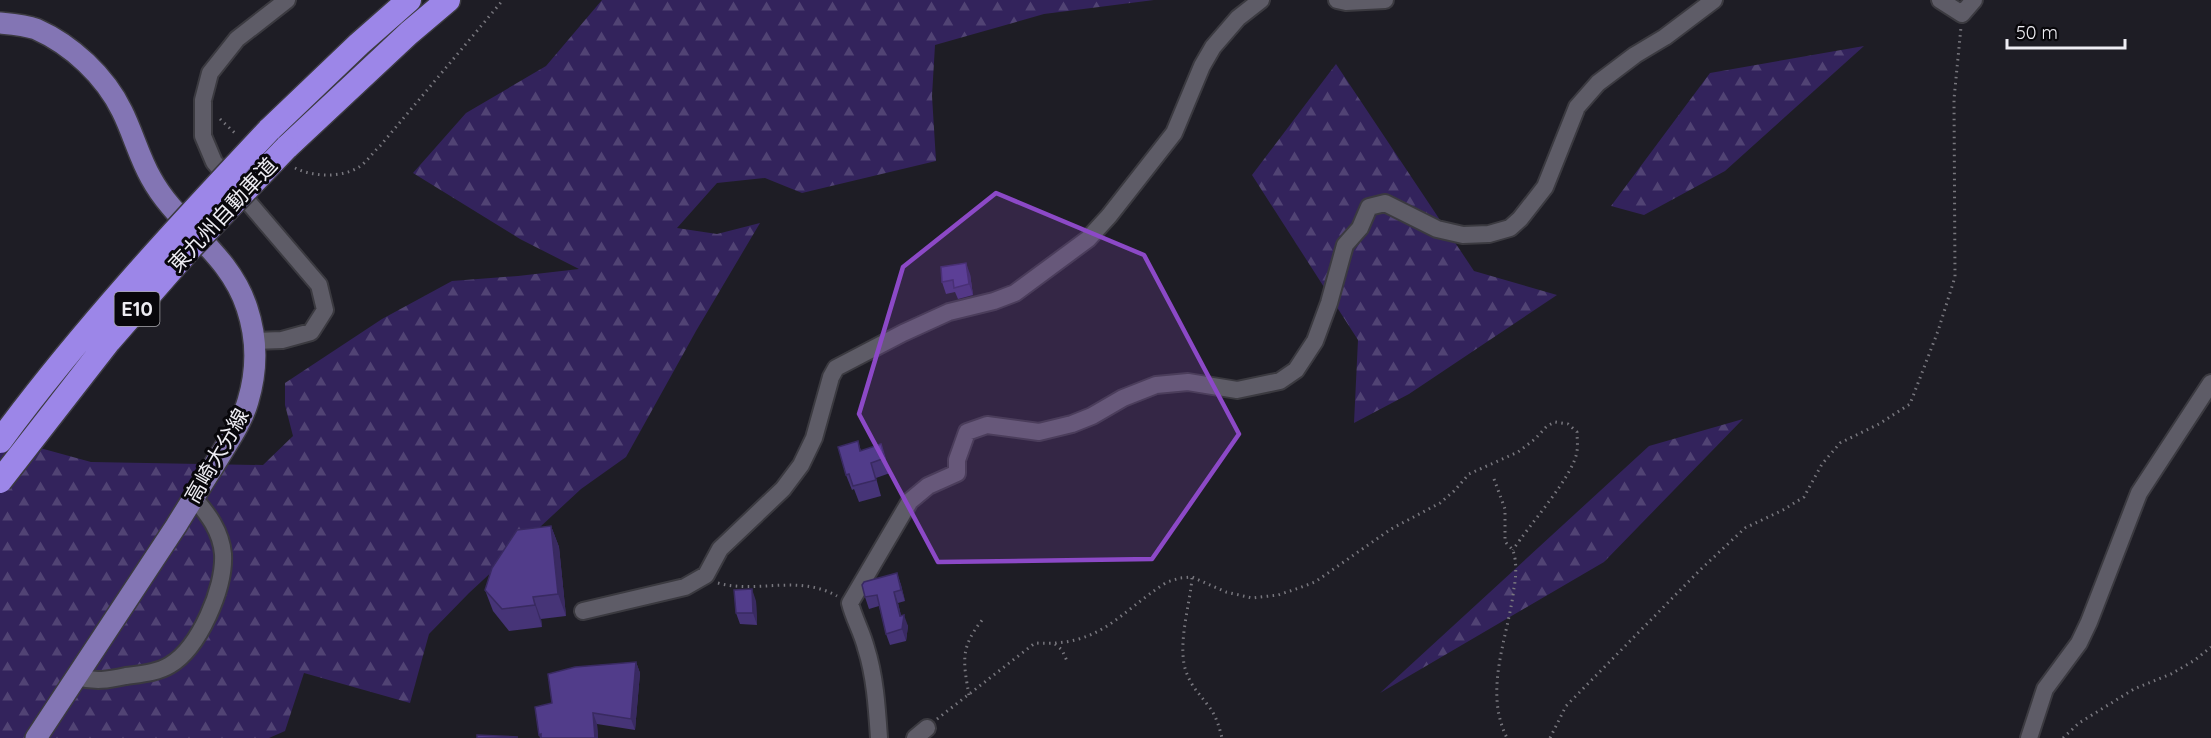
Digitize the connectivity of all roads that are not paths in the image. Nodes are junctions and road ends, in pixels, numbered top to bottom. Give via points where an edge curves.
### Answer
1 (287, 0) edge
2 (409, 0) edge
3 (448, 0) edge
4 (1261, 0) edge
5 (1337, 0) edge
6 (1385, 0) edge
7 (1714, 0) edge
8 (1940, 0) edge
9 (1974, 0) edge
10 (0, 23) edge
11 (254, 341) junction
12 (2211, 383) edge
13 (0, 441) edge
14 (0, 481) edge
15 (194, 498) junction
16 (582, 611) dead end
17 (77, 677) junction
18 (36, 738) edge
19 (879, 738) edge
20 (2029, 738) edge

1 - 11 street via 237,39 210,73 203,100 203,136 214,162 319,285 325,310 311,332 282,340
2 - 13 highway, 東九州自動車道 / E10, bridge via 269,130 177,228 88,329
3 - 14 highway, 東九州自動車道 / E10, bridge via 409,33 290,158 191,247 109,341
4 - 16 street via 1238,18 1213,47 1174,133 1088,239 1015,293 949,312 836,368 814,438 801,465 783,489 720,549 706,575 685,587
5 - 6 street
7 - 19 street via 1598,83 1577,107 1545,187 1510,228 1463,235 1437,229 1385,203 1370,207 1360,228 1345,245 1315,341 1296,370 1280,381 1237,390 1188,382 1156,385 1072,424 1039,432 987,425 967,432 957,460 957,473 928,486 910,501 850,603 872,670
8 - 9 street via 1962,14
10 - 11 main road, 高崎大分線 via 34,28 61,43 108,86 164,199 230,271 247,306
11 - 15 main road, 高崎大分線 via 254,371 243,414
12 - 20 street via 2139,493 2089,622 2079,644 2045,690
15 - 17 main road, 高崎大分線
15 - 17 street via 209,516 223,555 218,587 199,637 178,660 162,669 105,681
17 - 18 main road, 高崎大分線

